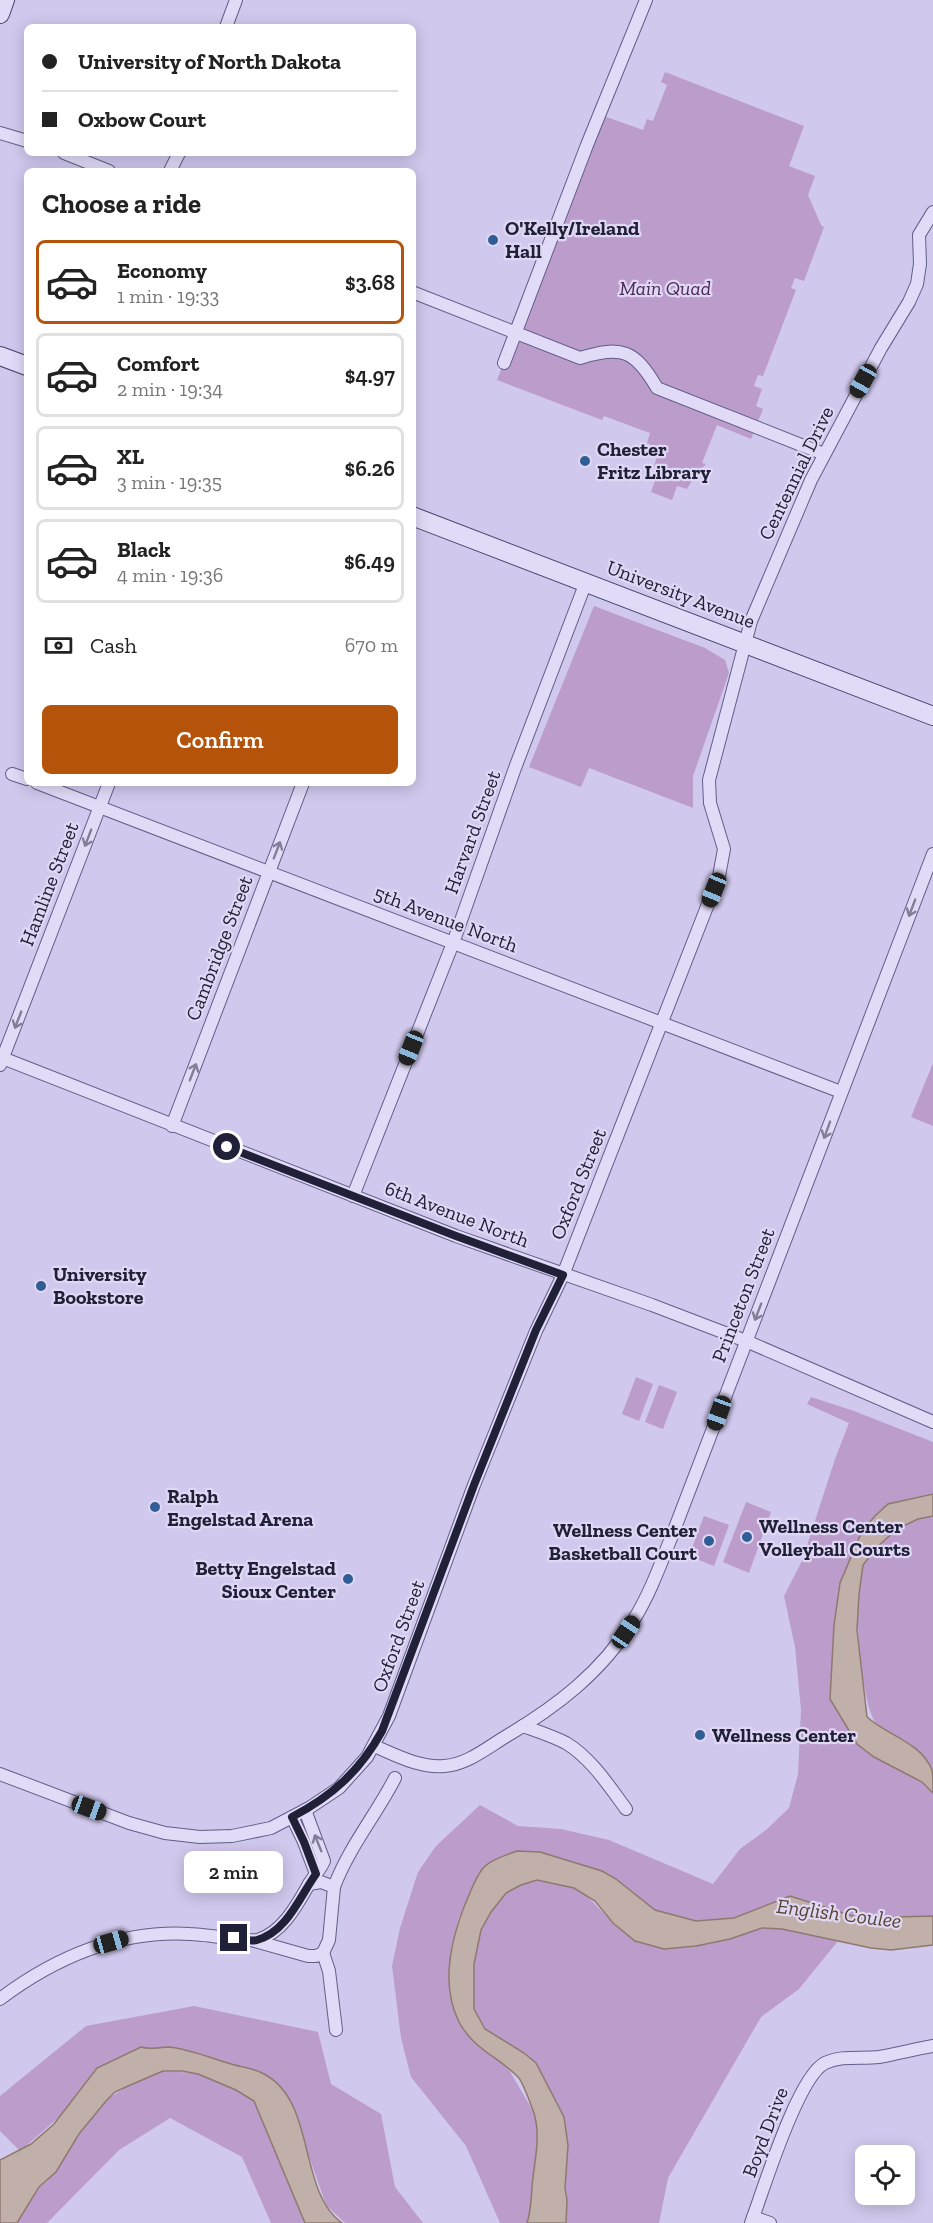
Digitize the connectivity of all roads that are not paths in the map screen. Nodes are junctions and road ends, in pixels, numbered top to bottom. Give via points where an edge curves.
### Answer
1 (5, 0) edge
2 (236, 0) edge
3 (646, 0) edge
4 (0, 14) edge
5 (227, 24) edge
6 (0, 133) edge
7 (24, 140) edge
8 (72, 156) edge
9 (102, 168) edge
10 (933, 212) edge
11 (416, 294) edge
12 (516, 332) junction
13 (0, 356) edge
14 (504, 363) dead end
15 (24, 365) edge
16 (824, 453) junction
17 (416, 518) edge
18 (586, 582) junction
19 (746, 643) junction
20 (738, 665) joint
21 (933, 716) edge
22 (12, 774) dead end
23 (24, 778) edge
24 (45, 786) edge
25 (108, 786) edge
26 (302, 786) edge
27 (100, 806) junction
28 (933, 854) edge
29 (269, 871) junction
30 (453, 943) junction
31 (663, 1023) junction
32 (1, 1061) edge
33 (841, 1092) junction
34 (172, 1126) junction
35 (353, 1196) junction
36 (563, 1275) junction
37 (746, 1341) junction
38 (933, 1422) edge
39 (523, 1726) junction
40 (374, 1746) junction
41 (0, 1774) edge
42 (395, 1778) dead end
43 (626, 1809) dead end
44 (305, 1810) junction
45 (292, 1817) junction
46 (313, 1879) junction
47 (334, 1887) junction
48 (255, 1941) junction
49 (323, 1953) junction
50 (0, 1999) edge
51 (336, 2030) dead end
52 (933, 2046) edge
53 (752, 2220) edge
54 (770, 2223) edge

1 - 4 street
2 - 5 street
3 - 12 street
6 - 7 street
8 - 9 street
10 - 16 street, Centennial Drive via 919,235 918,274 909,302
11 - 12 street
12 - 14 street
12 - 16 street via 580,358 602,351 625,352 645,368 657,388
13 - 15 street
16 - 19 street, Centennial Drive via 772,567
17 - 18 street, University Avenue
18 - 19 street, University Avenue
18 - 30 street, Harvard Street
19 - 20 street, Centennial Drive
19 - 21 street, University Avenue
20 - 31 street, Oxford Street via 709,780 710,803 724,849 719,876
22 - 23 street
24 - 27 street, 5th Avenue North
25 - 27 street, Hamline Street
29 -> 26 street, Cambridge Street
27 - 29 street, 5th Avenue North
27 -> 32 street, Hamline Street
28 -> 33 street, Princeton Street
29 - 30 street, 5th Avenue North
34 -> 29 street, Cambridge Street
30 - 31 street, 5th Avenue North
30 - 35 street, Harvard Street
31 - 33 street, 5th Avenue North
31 - 36 street, Oxford Street
32 - 34 street, 6th Avenue North
33 -> 37 street, Princeton Street
34 - 35 street, 6th Avenue North
35 - 36 street, 6th Avenue North
36 - 37 street, 6th Avenue North
36 - 40 street, Oxford Street via 536,1330 389,1716
37 - 38 street, 6th Avenue North
37 - 39 street, Princeton Street via 674,1533 634,1620 582,1683
39 - 40 street, Princeton Street via 454,1765 426,1766
39 - 43 street via 566,1743 590,1762
40 - 44 street, Oxford Street via 350,1778
41 - 45 street, Oxford Street via 165,1833 232,1836 271,1828
42 - 47 street via 346,1859
44 - 45 street, Oxford Street
46 -> 44 street via 324,1857
45 - 46 street via 307,1849
46 - 47 street
46 - 48 street via 291,1914
47 - 49 street via 329,1940
48 - 49 street via 308,1956
48 - 50 street via 180,1933 123,1938 57,1962
49 - 51 street
52 - 53 street, Boyd Drive via 843,2058 824,2063 810,2075
53 - 54 street

